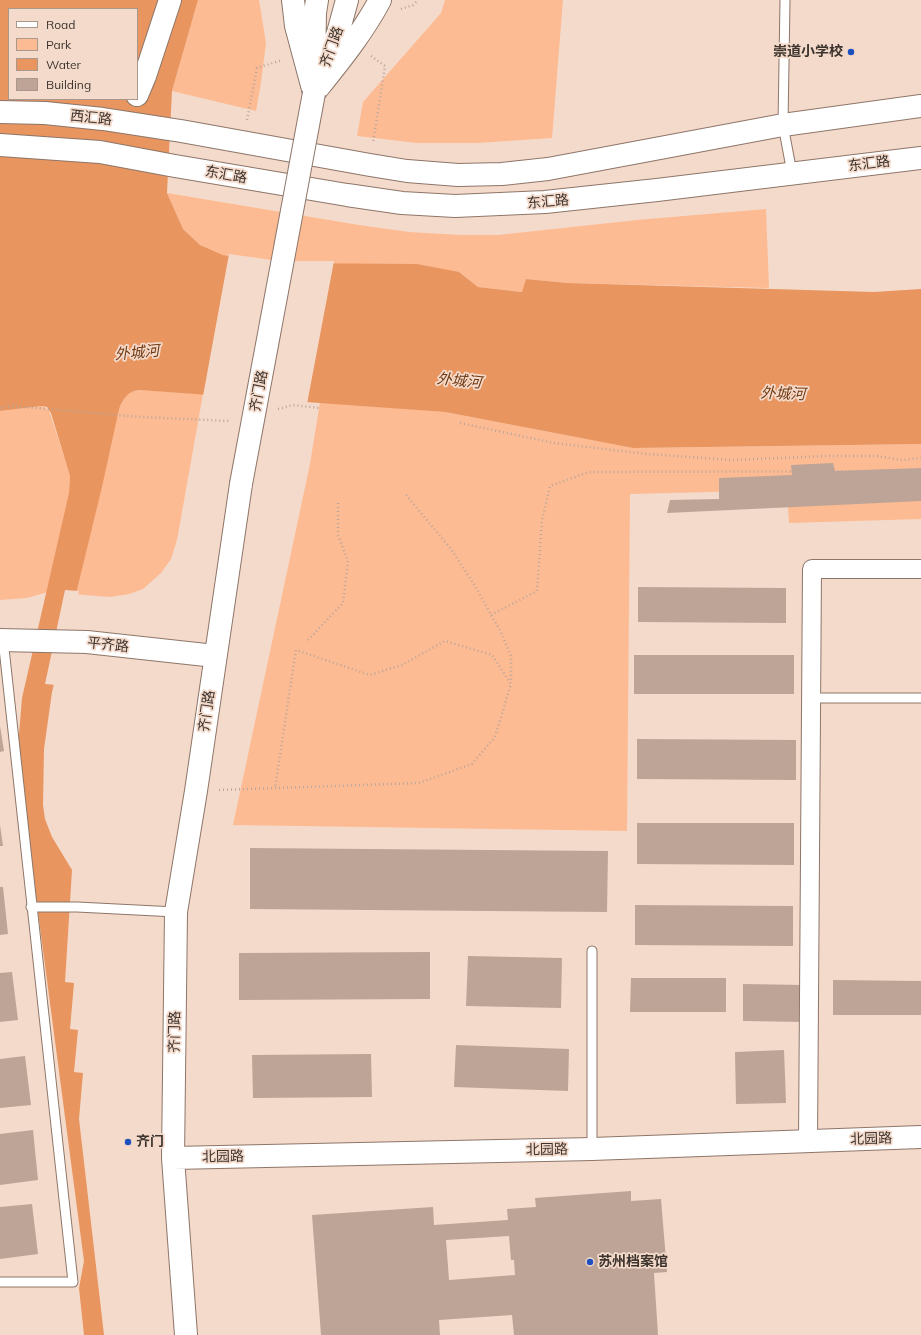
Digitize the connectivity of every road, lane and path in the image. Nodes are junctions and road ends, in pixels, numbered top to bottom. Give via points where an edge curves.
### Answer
1 (170, 0) edge
2 (293, 0) edge
3 (317, 0) edge
4 (347, 0) edge
5 (380, 0) edge
6 (785, 0) edge
7 (385, 66) dead end
8 (257, 68) dead end
9 (138, 93) edge
10 (314, 93) junction
11 (133, 100) edge
12 (921, 106) edge
13 (0, 112) edge
14 (104, 118) junction
15 (783, 125) junction
16 (243, 142) junction
17 (0, 145) edge
18 (921, 158) edge
19 (370, 165) junction
20 (792, 173) junction
21 (0, 408) edge
22 (319, 408) dead end
23 (278, 409) dead end
24 (232, 421) dead end
25 (460, 423) dead end
26 (921, 458) edge
27 (921, 471) edge
28 (406, 495) dead end
29 (338, 500) dead end
30 (921, 569) edge
31 (492, 615) junction
32 (2, 639) edge
33 (308, 640) dead end
34 (215, 656) junction
35 (510, 684) junction
36 (812, 698) junction
37 (921, 698) edge
38 (275, 788) junction
39 (196, 791) junction
40 (33, 907) junction
41 (176, 912) junction
42 (592, 951) dead end
43 (921, 1137) edge
44 (808, 1142) junction
45 (592, 1149) junction
46 (173, 1158) junction
47 (0, 1282) edge
48 (186, 1335) edge

1 - 9 main road
2 - 10 main road via 296,26
3 - 10 main road, 齐门路
4 - 10 main road, 齐门路 via 338,33
5 - 10 main road via 353,43
6 - 15 lane
7 - 19 path
8 - 16 path
10 - 34 main road, 齐门路, bridge via 241,484
11 - 14 main road via 114,117
12 - 15 main road
13 - 14 main road, 西汇路
14 - 16 main road, 西汇路
15 - 19 main road via 548,169 502,174 458,175
15 - 20 lane
16 - 19 main road
17 - 20 main road, 东汇路 via 100,152 378,200 455,206 546,202
18 - 20 main road, 东汇路
21 - 24 path via 12,406 141,417
22 - 23 path via 293,405
25 - 26 path via 554,443 647,454 734,460 826,456 877,456 902,460
27 - 31 path via 589,472 550,486 542,520 537,591
28 - 31 path via 451,550
29 - 33 path via 338,534 348,561 343,603
30 - 36 street via 812,570
31 - 35 path via 511,656
32 - 34 main road, 平齐路 via 87,642
32 - 40 lane
34 - 39 main road, 齐门路
35 - 38 path via 494,737 472,764 419,783
35 - 38 path via 492,655 445,641 402,665 370,675 296,650
36 - 37 lane
36 - 44 street
38 - 39 path
39 - 41 main road, 齐门路
40 - 41 lane
40 - 47 lane via 73,1282
41 - 46 main road, 齐门路
42 - 45 lane
43 - 44 main road, 北园路
44 - 45 main road, 北园路
45 - 46 main road, 北园路
46 - 48 main road, 齐门路

